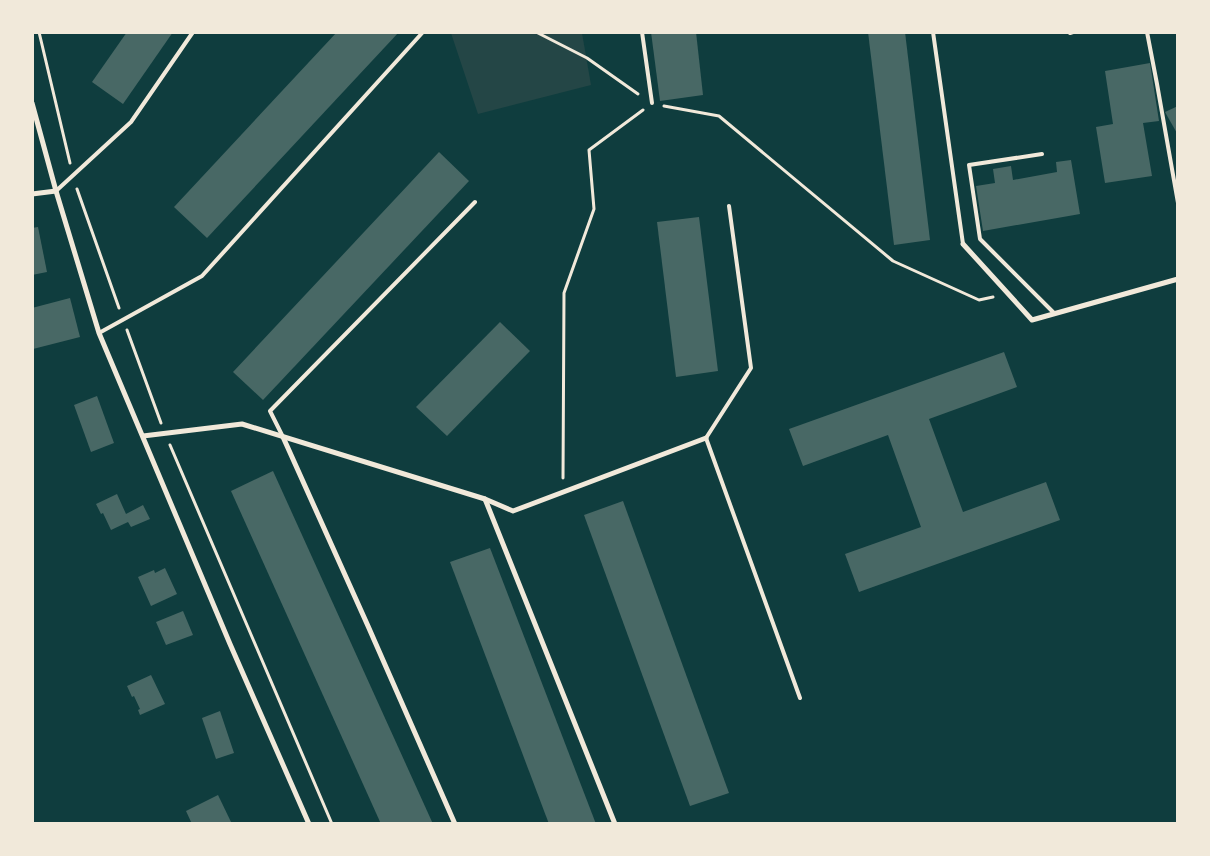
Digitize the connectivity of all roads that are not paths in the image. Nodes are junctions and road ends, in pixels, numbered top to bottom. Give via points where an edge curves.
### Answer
1 (193, 32) edge
2 (423, 32) edge
3 (642, 32) edge
4 (932, 32) edge
5 (1147, 32) edge
6 (32, 102) edge
7 (652, 103) road end
8 (1042, 154) dead end
9 (56, 191) junction
10 (32, 194) edge
11 (475, 202) dead end
12 (1178, 203) edge
13 (729, 206) dead end
14 (963, 244) joint
15 (1178, 279) edge
16 (1054, 313) junction
17 (99, 333) junction
18 (143, 436) junction
19 (282, 437) junction
20 (706, 438) junction
21 (485, 499) junction
22 (800, 698) dead end
23 (309, 824) edge
24 (455, 824) edge
25 (615, 824) edge

1 - 9 lane via 131,122
2 - 17 lane via 202,276
3 - 7 lane
4 - 14 lane
5 - 12 lane
6 - 9 street
8 - 16 lane via 969,165 980,239
9 - 10 street
9 - 17 street
11 - 19 lane via 270,411
13 - 20 lane via 751,368
14 - 16 street via 1032,320
15 - 16 street
17 - 18 street
18 - 19 street via 242,424
18 - 23 street
19 - 21 street
19 - 24 street
20 - 21 street via 513,511
20 - 22 lane
21 - 25 street

